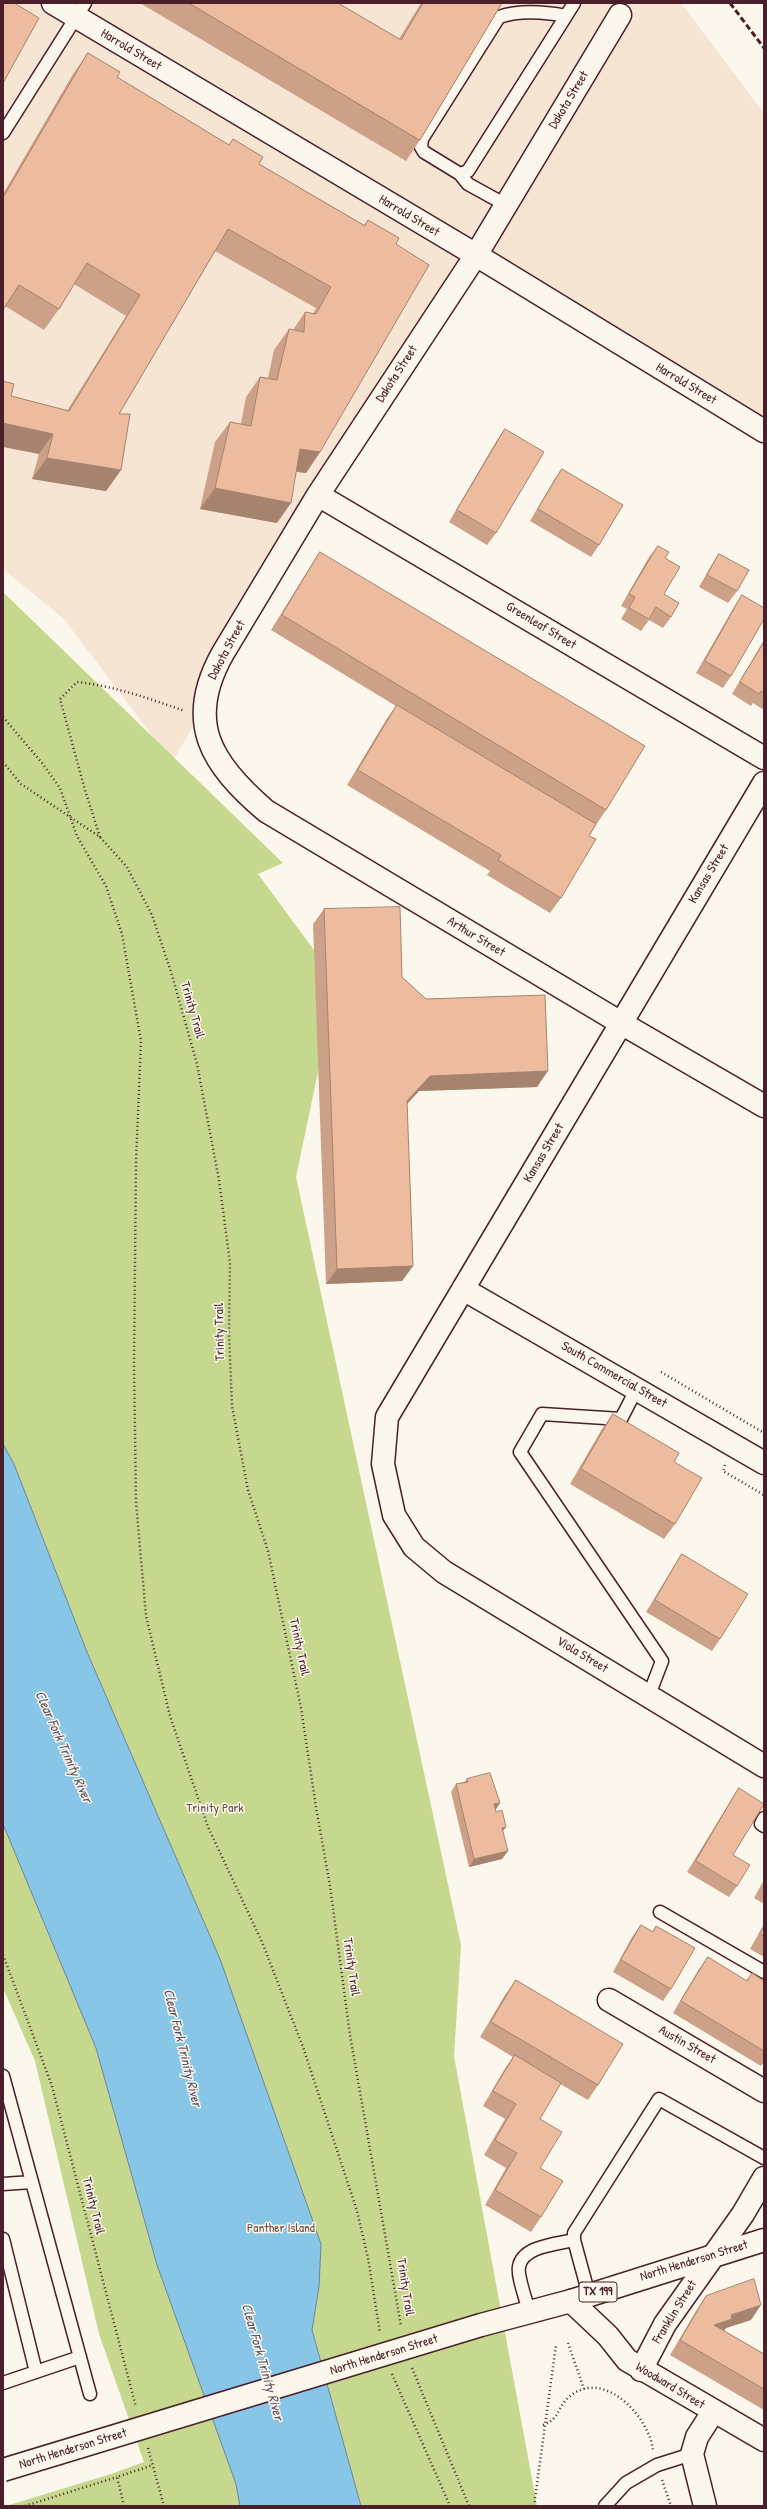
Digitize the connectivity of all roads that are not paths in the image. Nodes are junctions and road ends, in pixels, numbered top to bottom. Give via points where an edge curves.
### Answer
1 (53, 3) edge
2 (574, 3) edge
3 (620, 9) edge
4 (80, 10) edge
5 (566, 16) junction
6 (3, 133) edge
7 (460, 174) junction
8 (506, 205) junction
9 (476, 255) junction
10 (764, 431) edge
11 (318, 495) junction
12 (209, 743) joint
13 (764, 758) edge
14 (764, 783) edge
15 (621, 1023) junction
16 (764, 1106) edge
17 (463, 1289) junction
18 (637, 1388) junction
19 (764, 1463) edge
20 (407, 1536) joint
21 (650, 1695) junction
22 (764, 1766) edge
23 (764, 1818) edge
24 (764, 1826) edge
25 (660, 1912) dead end
26 (764, 1972) edge
27 (609, 2000) dead end
28 (3, 2076) edge
29 (764, 2091) edge
30 (764, 2158) edge
31 (764, 2178) edge
32 (32, 2182) junction
33 (3, 2184) edge
34 (3, 2239) edge
35 (574, 2240) junction
36 (764, 2240) edge
37 (712, 2255) junction
38 (580, 2298) junction
39 (530, 2312) junction
40 (80, 2357) junction
41 (641, 2370) junction
42 (36, 2372) junction
43 (3, 2383) edge
44 (90, 2394) dead end
45 (713, 2412) junction
46 (764, 2440) edge
47 (692, 2454) junction
48 (3, 2470) edge
49 (605, 2506) edge
50 (705, 2506) edge

1 - 4 street, Harrold Street
2 - 5 lane
3 - 8 street, Dakota Street
4 - 6 lane
4 - 9 street, Harrold Street
5 - 7 lane via 468,170
5 - 7 lane via 551,13 510,13 499,17 422,139 420,147
7 - 8 lane via 468,184
8 - 9 street, Dakota Street
9 - 10 street, Harrold Street
9 - 11 street, Dakota Street
11 - 12 street, Dakota Street via 212,672 206,694 205,718
11 - 13 street, Greenleaf Street
12 - 15 street, Arthur Street via 233,780 266,810
14 - 15 street, Kansas Street
15 - 16 street, Arthur Street
15 - 17 street, Kansas Street
17 - 18 street, South Commercial Street
17 - 20 street, Kansas Street via 387,1417 382,1464 394,1515
18 - 19 street, South Commercial Street
18 - 21 lane via 620,1419 542,1414 520,1452 662,1662
20 - 21 street, Viola Street via 414,1548 444,1572
21 - 22 street, Viola Street
23 - 24 lane via 760,1824
25 - 26 lane
27 - 29 street, Austin Street
28 - 32 lane
30 - 35 lane via 659,2099 574,2233
31 - 37 street, Franklin Street via 743,2214
32 - 33 lane
32 - 40 lane
34 - 42 lane
35 - 38 lane
35 - 39 lane via 530,2252 523,2257 518,2268
36 - 37 street, North Henderson Street / TX 199
37 - 38 street, North Henderson Street / TX 199
37 - 41 street, Franklin Street via 665,2324
38 - 39 street, North Henderson Street / TX 199
38 - 41 street, Woodward Street via 627,2360
39 - 48 street, North Henderson Street / TX 199, bridge
40 - 42 lane
40 - 44 lane
41 - 45 street, Woodward Street
42 - 43 lane
45 - 46 street, Woodward Street
45 - 47 street via 697,2437
47 - 49 lane via 657,2465 626,2483
47 - 50 street

